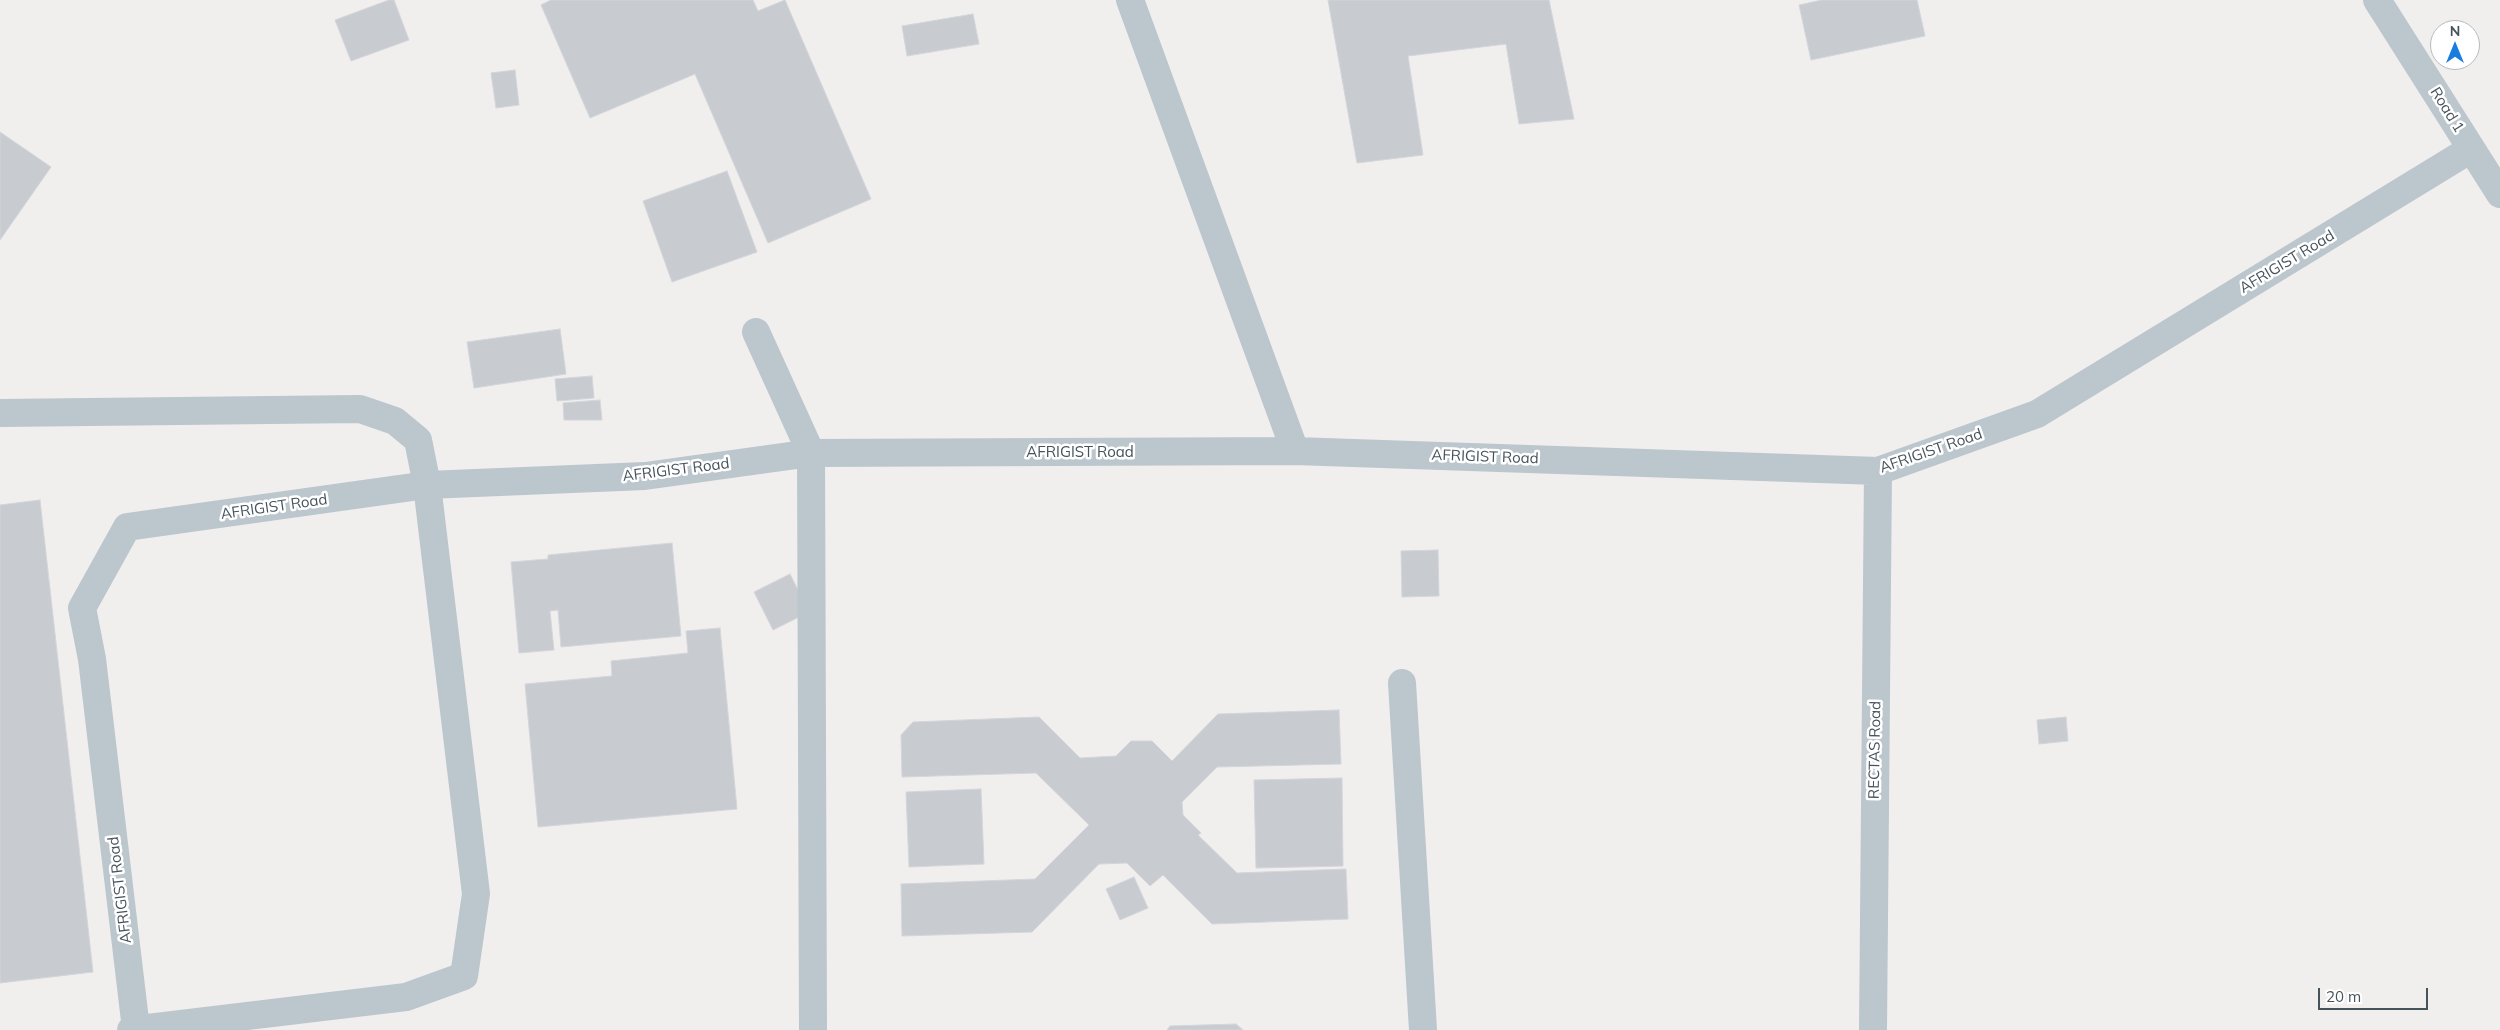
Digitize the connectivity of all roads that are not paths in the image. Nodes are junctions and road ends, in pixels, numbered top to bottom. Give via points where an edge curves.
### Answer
1 (1130, 0) edge
2 (2377, 0) edge
3 (2471, 149) junction
4 (2500, 194) edge
5 (756, 332) dead end
6 (0, 413) edge
7 (1295, 451) junction
8 (811, 452) junction
9 (1878, 471) junction
10 (427, 486) junction
11 (1402, 683) dead end
12 (133, 1030) edge
13 (813, 1030) edge
14 (1423, 1030) edge
15 (1873, 1030) edge

1 - 7 street
2 - 3 street, Road 1
3 - 4 street, Road 1
3 - 9 street, AFRIGIST Road via 2037,414
5 - 8 street
6 - 10 street via 360,409 394,421 418,440
7 - 8 street, AFRIGIST Road
7 - 9 street, AFRIGIST Road
8 - 10 street, AFRIGIST Road via 646,476
8 - 13 street
9 - 15 street, RECTAS Road
10 - 12 street, AFRIGIST Road via 126,527 82,608 92,659
10 - 12 street via 476,894 464,976 406,997
11 - 14 street

